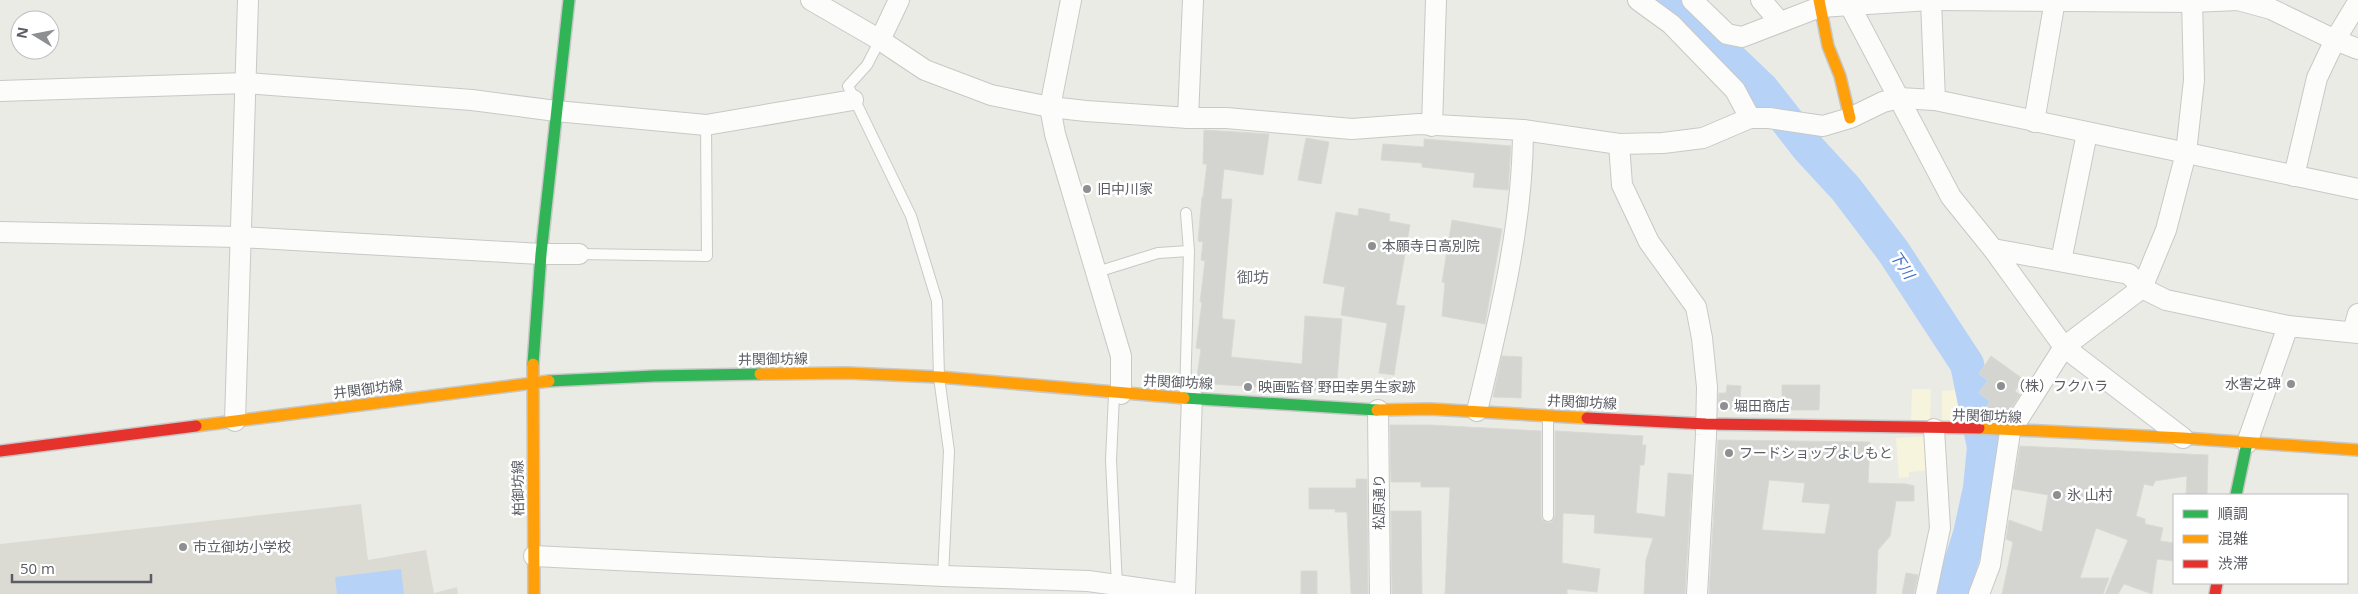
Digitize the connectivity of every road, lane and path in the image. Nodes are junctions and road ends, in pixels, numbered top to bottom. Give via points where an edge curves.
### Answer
1 (248, 0) edge
2 (569, 0) edge
3 (811, 0) edge
4 (899, 0) edge
5 (1071, 0) edge
6 (1193, 0) edge
7 (1436, 0) edge
8 (1638, 0) edge
9 (1692, 0) edge
10 (1761, 0) edge
11 (1931, 0) edge
12 (1936, 0) edge
13 (2055, 1) edge
14 (2192, 1) edge
15 (2358, 2) edge
16 (1820, 4) edge
17 (1849, 4) junction
18 (2271, 4) edge
19 (1779, 21) junction
20 (880, 40) junction
21 (2335, 40) junction
22 (2358, 49) edge
23 (246, 83) junction
24 (0, 91) edge
25 (1899, 98) junction
26 (853, 100) junction
27 (1936, 100) junction
28 (1050, 107) junction
29 (556, 111) junction
30 (1188, 118) junction
31 (1759, 118) junction
32 (1850, 118) junction
33 (2034, 122) junction
34 (706, 125) junction
35 (1432, 126) junction
36 (1523, 130) junction
37 (2087, 133) junction
38 (1619, 144) junction
39 (2186, 153) junction
40 (2294, 176) junction
41 (2358, 189) edge
42 (1186, 213) dead end
43 (0, 232) edge
44 (240, 237) junction
45 (1993, 249) junction
46 (1189, 251) junction
47 (540, 254) junction
48 (579, 254) joint
49 (2061, 261) junction
50 (1097, 272) junction
51 (2142, 288) junction
52 (2288, 326) junction
53 (2356, 326) edge
54 (2064, 347) junction
55 (939, 377) junction
56 (532, 382) junction
57 (1117, 394) junction
58 (1189, 397) junction
59 (1378, 410) junction
60 (1477, 411) junction
61 (1548, 415) junction
62 (235, 421) junction
63 (1706, 424) junction
64 (1934, 429) junction
65 (2000, 431) junction
66 (2183, 438) junction
67 (2248, 443) junction
68 (2358, 450) edge
69 (0, 451) edge
70 (2236, 494) edge
71 (1548, 516) dead end
72 (534, 556) junction
73 (942, 585) edge
74 (1117, 586) junction
75 (534, 594) edge
76 (1183, 594) edge
77 (1380, 594) edge
78 (1697, 594) edge
79 (1926, 594) edge
80 (1979, 594) edge

1 - 23 street
2 - 29 main road, 柏御坊線
3 - 20 street
4 - 20 street
5 - 28 street
6 - 30 street
7 - 35 street
8 - 31 street via 1671,24
9 - 19 street via 1727,34 1742,36
10 - 19 street
11 - 17 street
11 - 27 street
12 - 13 street
13 - 14 street
13 - 33 street
14 - 18 street via 2238,0
14 - 39 street via 2194,80
15 - 21 street
16 - 17 street
16 - 19 street
16 - 32 main road via 1828,46 1840,76
17 - 25 street
18 - 21 street
20 - 26 lane via 866,65 848,86
20 - 28 street via 925,70 991,95
21 - 22 street
21 - 40 street via 2317,78
23 - 24 street
23 - 29 street via 472,100
23 - 44 street
25 - 27 street
25 - 32 street via 1882,102
25 - 45 street via 1951,196
26 - 34 street
26 - 55 lane via 911,216 937,301
27 - 33 street
28 - 30 street
28 - 50 street via 1055,134
29 - 34 street
29 - 47 main road, 柏御坊線
30 - 35 street via 1226,118 1352,129
31 - 32 street via 1823,126
31 - 38 street via 1704,138
33 - 37 street
34 - 48 lane via 706,256
35 - 36 street
36 - 38 street
36 - 60 street via 1514,234 1499,320
37 - 39 street
37 - 49 street
38 - 63 street via 1622,186 1649,242 1696,308 1707,387
39 - 40 street
39 - 51 street via 2166,230
40 - 41 street
42 - 46 lane
43 - 44 street
44 - 47 street
44 - 62 street
45 - 49 street
45 - 54 street
46 - 50 lane via 1158,253
46 - 58 lane
47 - 48 street
47 - 56 main road, 柏御坊線
49 - 51 street via 2129,274
50 - 57 street via 1121,356
51 - 52 street via 2166,300
51 - 54 street
52 - 53 street
52 - 67 street
54 - 65 street
54 - 66 street
55 - 56 main road, 井関御坊線 via 847,373 654,376
55 - 57 main road, 井関御坊線
55 - 73 lane via 949,452
56 - 62 main road, 井関御坊線
56 - 72 main road, 柏御坊線
57 - 58 main road, 井関御坊線
57 - 74 lane via 1111,460
58 - 59 main road, 井関御坊線
58 - 76 street
59 - 60 main road, 井関御坊線
59 - 77 street, 松原通り
60 - 61 main road, 井関御坊線
61 - 63 main road, 井関御坊線
61 - 71 lane
62 - 69 main road, 井関御坊線
63 - 64 main road, 井関御坊線
63 - 78 street
64 - 65 main road, 井関御坊線
64 - 79 street via 1940,528
65 - 66 main road, 井関御坊線
65 - 80 street via 1990,565
66 - 67 main road, 井関御坊線
67 - 68 main road, 井関御坊線
67 - 70 main road
72 - 73 street
72 - 75 main road, 柏御坊線
73 - 74 street via 1088,581
74 - 76 street

